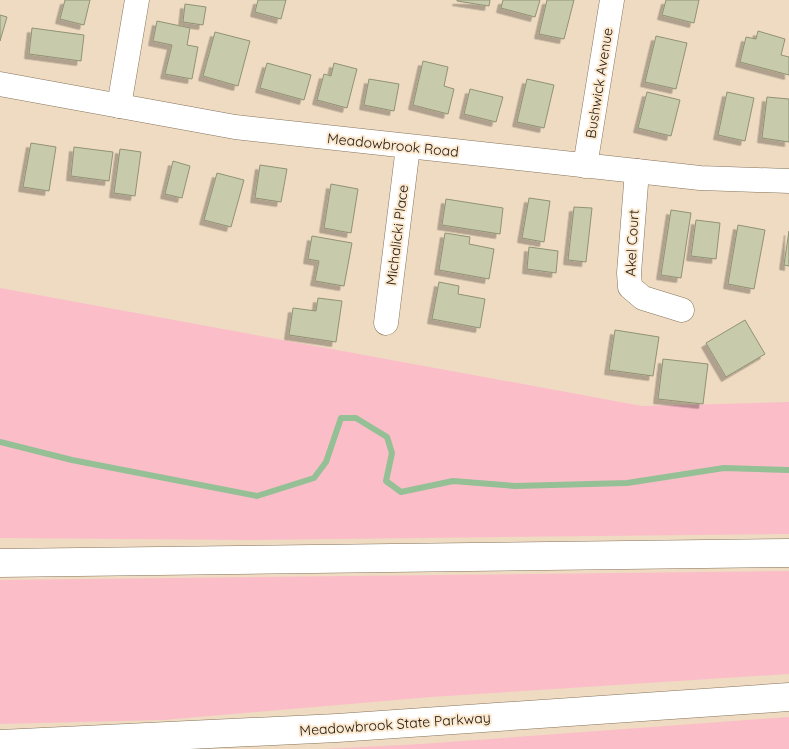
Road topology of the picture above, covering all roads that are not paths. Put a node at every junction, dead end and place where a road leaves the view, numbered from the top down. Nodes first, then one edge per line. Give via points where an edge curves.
1 (137, 0) edge
2 (612, 0) edge
3 (0, 84) edge
4 (119, 106) junction
5 (408, 147) junction
6 (586, 166) junction
7 (637, 171) junction
8 (789, 182) edge
9 (682, 310) dead end
10 (386, 323) dead end
11 (789, 553) edge
12 (0, 563) edge
13 (789, 697) edge
14 (0, 744) edge

1 - 4 street
2 - 6 street, Bushwick Avenue
3 - 4 street, Meadowbrook Road
4 - 5 street, Meadowbrook Road via 235,127
5 - 6 street, Meadowbrook Road
5 - 10 street, Michalicki Place
6 - 7 street, Meadowbrook Road
7 - 8 street, Meadowbrook Road
7 - 9 street, Akel Court via 630,287 643,298
11 - 12 highway
13 - 14 highway, Meadowbrook State Parkway via 337,728

